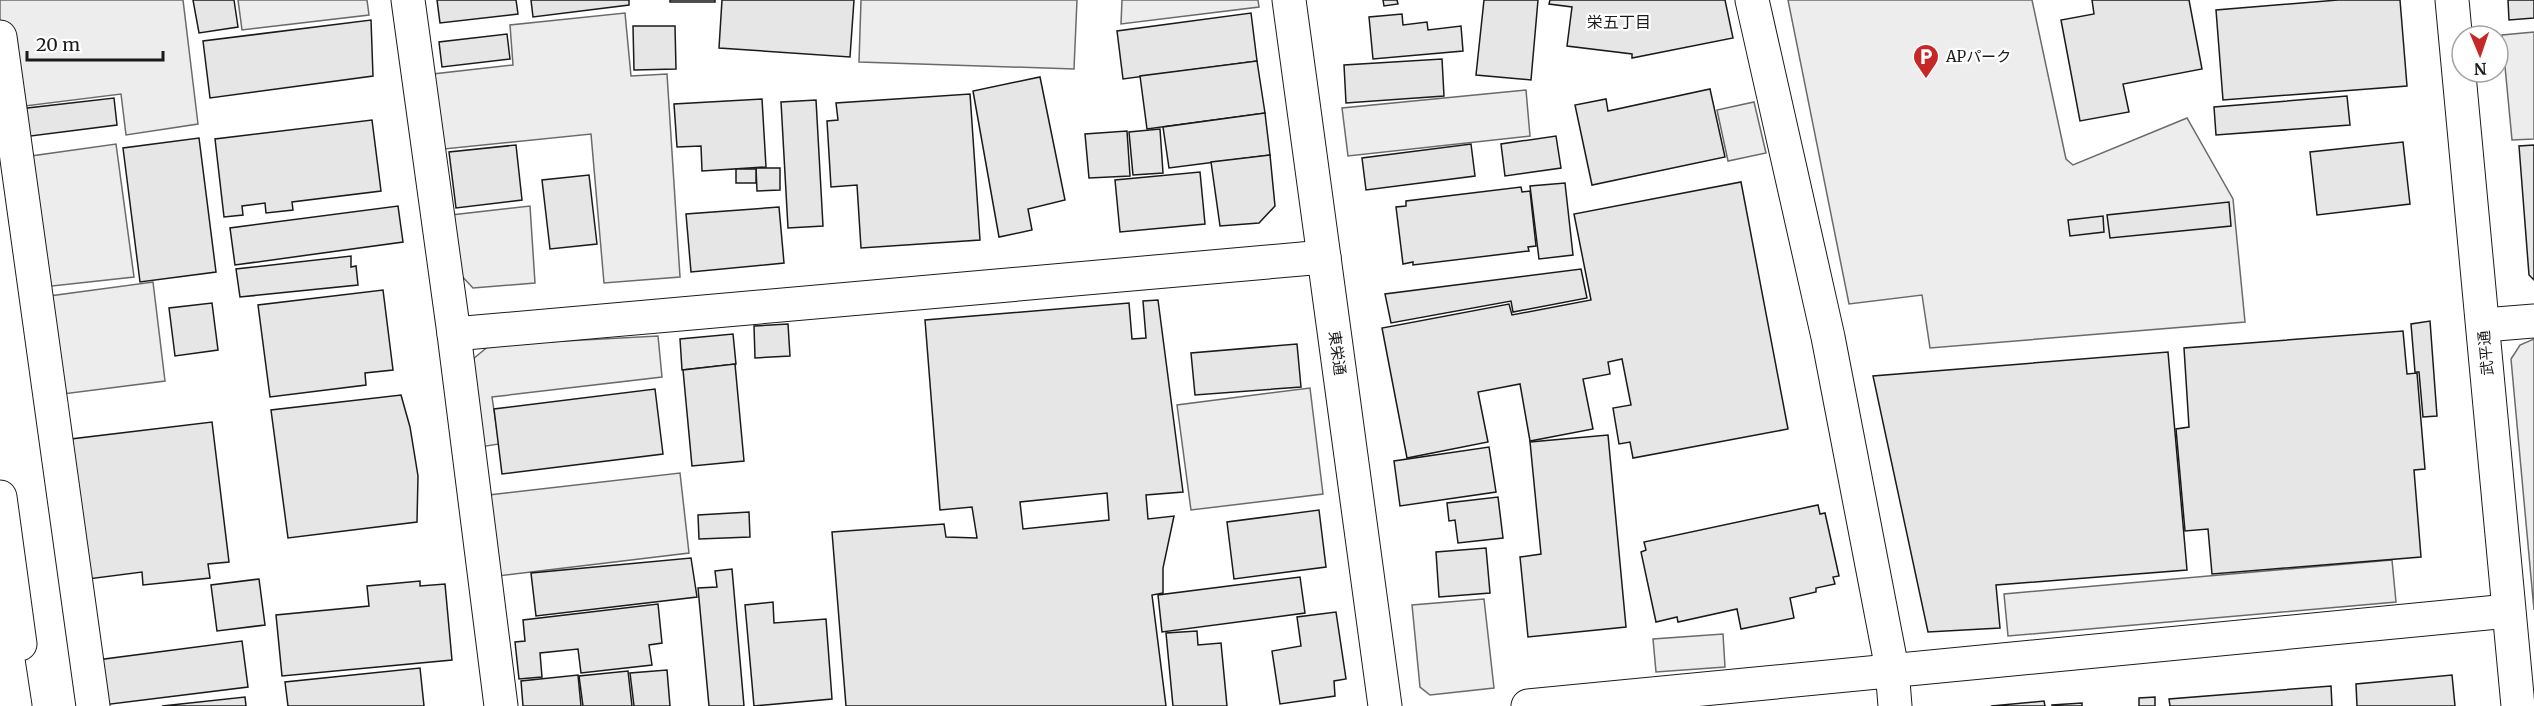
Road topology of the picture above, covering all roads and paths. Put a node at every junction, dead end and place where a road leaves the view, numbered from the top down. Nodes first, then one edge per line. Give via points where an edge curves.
1 (408, 0) edge
2 (1289, 0) edge
3 (1752, 0) edge
4 (2452, 0) edge
5 (0, 37) edge
6 (1324, 257) junction
7 (2534, 321) edge
8 (2484, 325) junction
9 (454, 334) junction
10 (0, 497) edge
11 (0, 607) edge
12 (2508, 611) junction
13 (1892, 669) junction
14 (15, 706) edge
15 (28, 706) edge
16 (93, 706) edge
17 (501, 706) edge
18 (1385, 706) edge
19 (1528, 706) edge
20 (1896, 706) edge
21 (2518, 706) edge

1 - 9 street
2 - 6 street, 東栄通
3 - 13 street via 1828,337
4 - 8 street, 武平通
5 - 16 street
6 - 9 street
6 - 18 street, 東栄通
7 - 8 street
8 - 12 street, 武平通
9 - 17 street
10 - 15 street
11 - 14 street
12 - 13 street
12 - 21 street, 武平通
13 - 19 street
13 - 20 street

